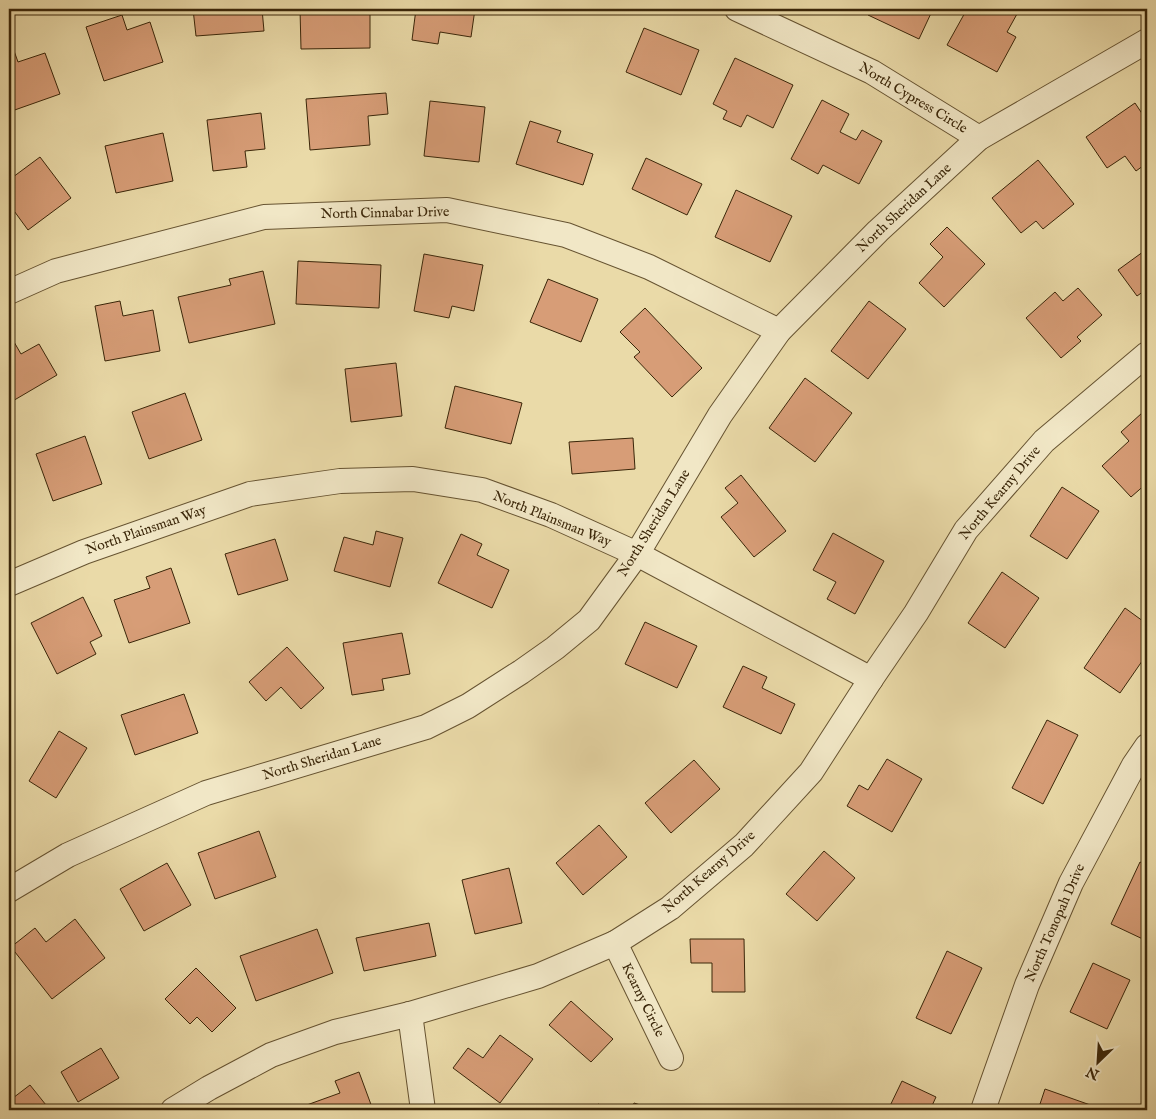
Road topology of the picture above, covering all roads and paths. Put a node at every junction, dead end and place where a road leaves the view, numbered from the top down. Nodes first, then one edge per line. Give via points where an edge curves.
1 (737, 9) edge
2 (1147, 42) edge
3 (979, 138) junction
4 (9, 292) edge
5 (779, 331) junction
6 (1147, 354) edge
7 (637, 554) junction
8 (9, 584) edge
9 (871, 679) junction
10 (1147, 746) edge
11 (9, 890) edge
12 (615, 943) junction
13 (410, 1014) junction
14 (672, 1058) dead end
15 (173, 1110) edge
16 (423, 1110) edge
17 (984, 1110) edge

1 - 3 street, North Cypress Circle via 872,72
2 - 3 street, North Sheridan Lane
3 - 5 street, North Sheridan Lane via 878,231
4 - 5 street, North Cinnabar Drive via 56,271 264,217 447,210 566,235 649,267
5 - 7 street, North Sheridan Lane via 720,415
6 - 9 street, North Kearny Drive via 1044,441 966,530
7 - 8 street, North Plainsman Way via 482,490 413,479 340,481 250,494 84,552
7 - 9 street, North Plainsman Way
7 - 11 street, North Sheridan Lane via 589,620 555,648 468,706 426,727 206,793 68,855
9 - 12 street, North Kearny Drive via 811,772 744,845 670,908
10 - 17 street, North Tonopah Drive via 1071,883 1028,985
12 - 13 street, North Kearny Drive via 538,976
12 - 14 street, Kearny Circle
13 - 15 street, North Kearny Drive via 336,1032 271,1055
13 - 16 street

